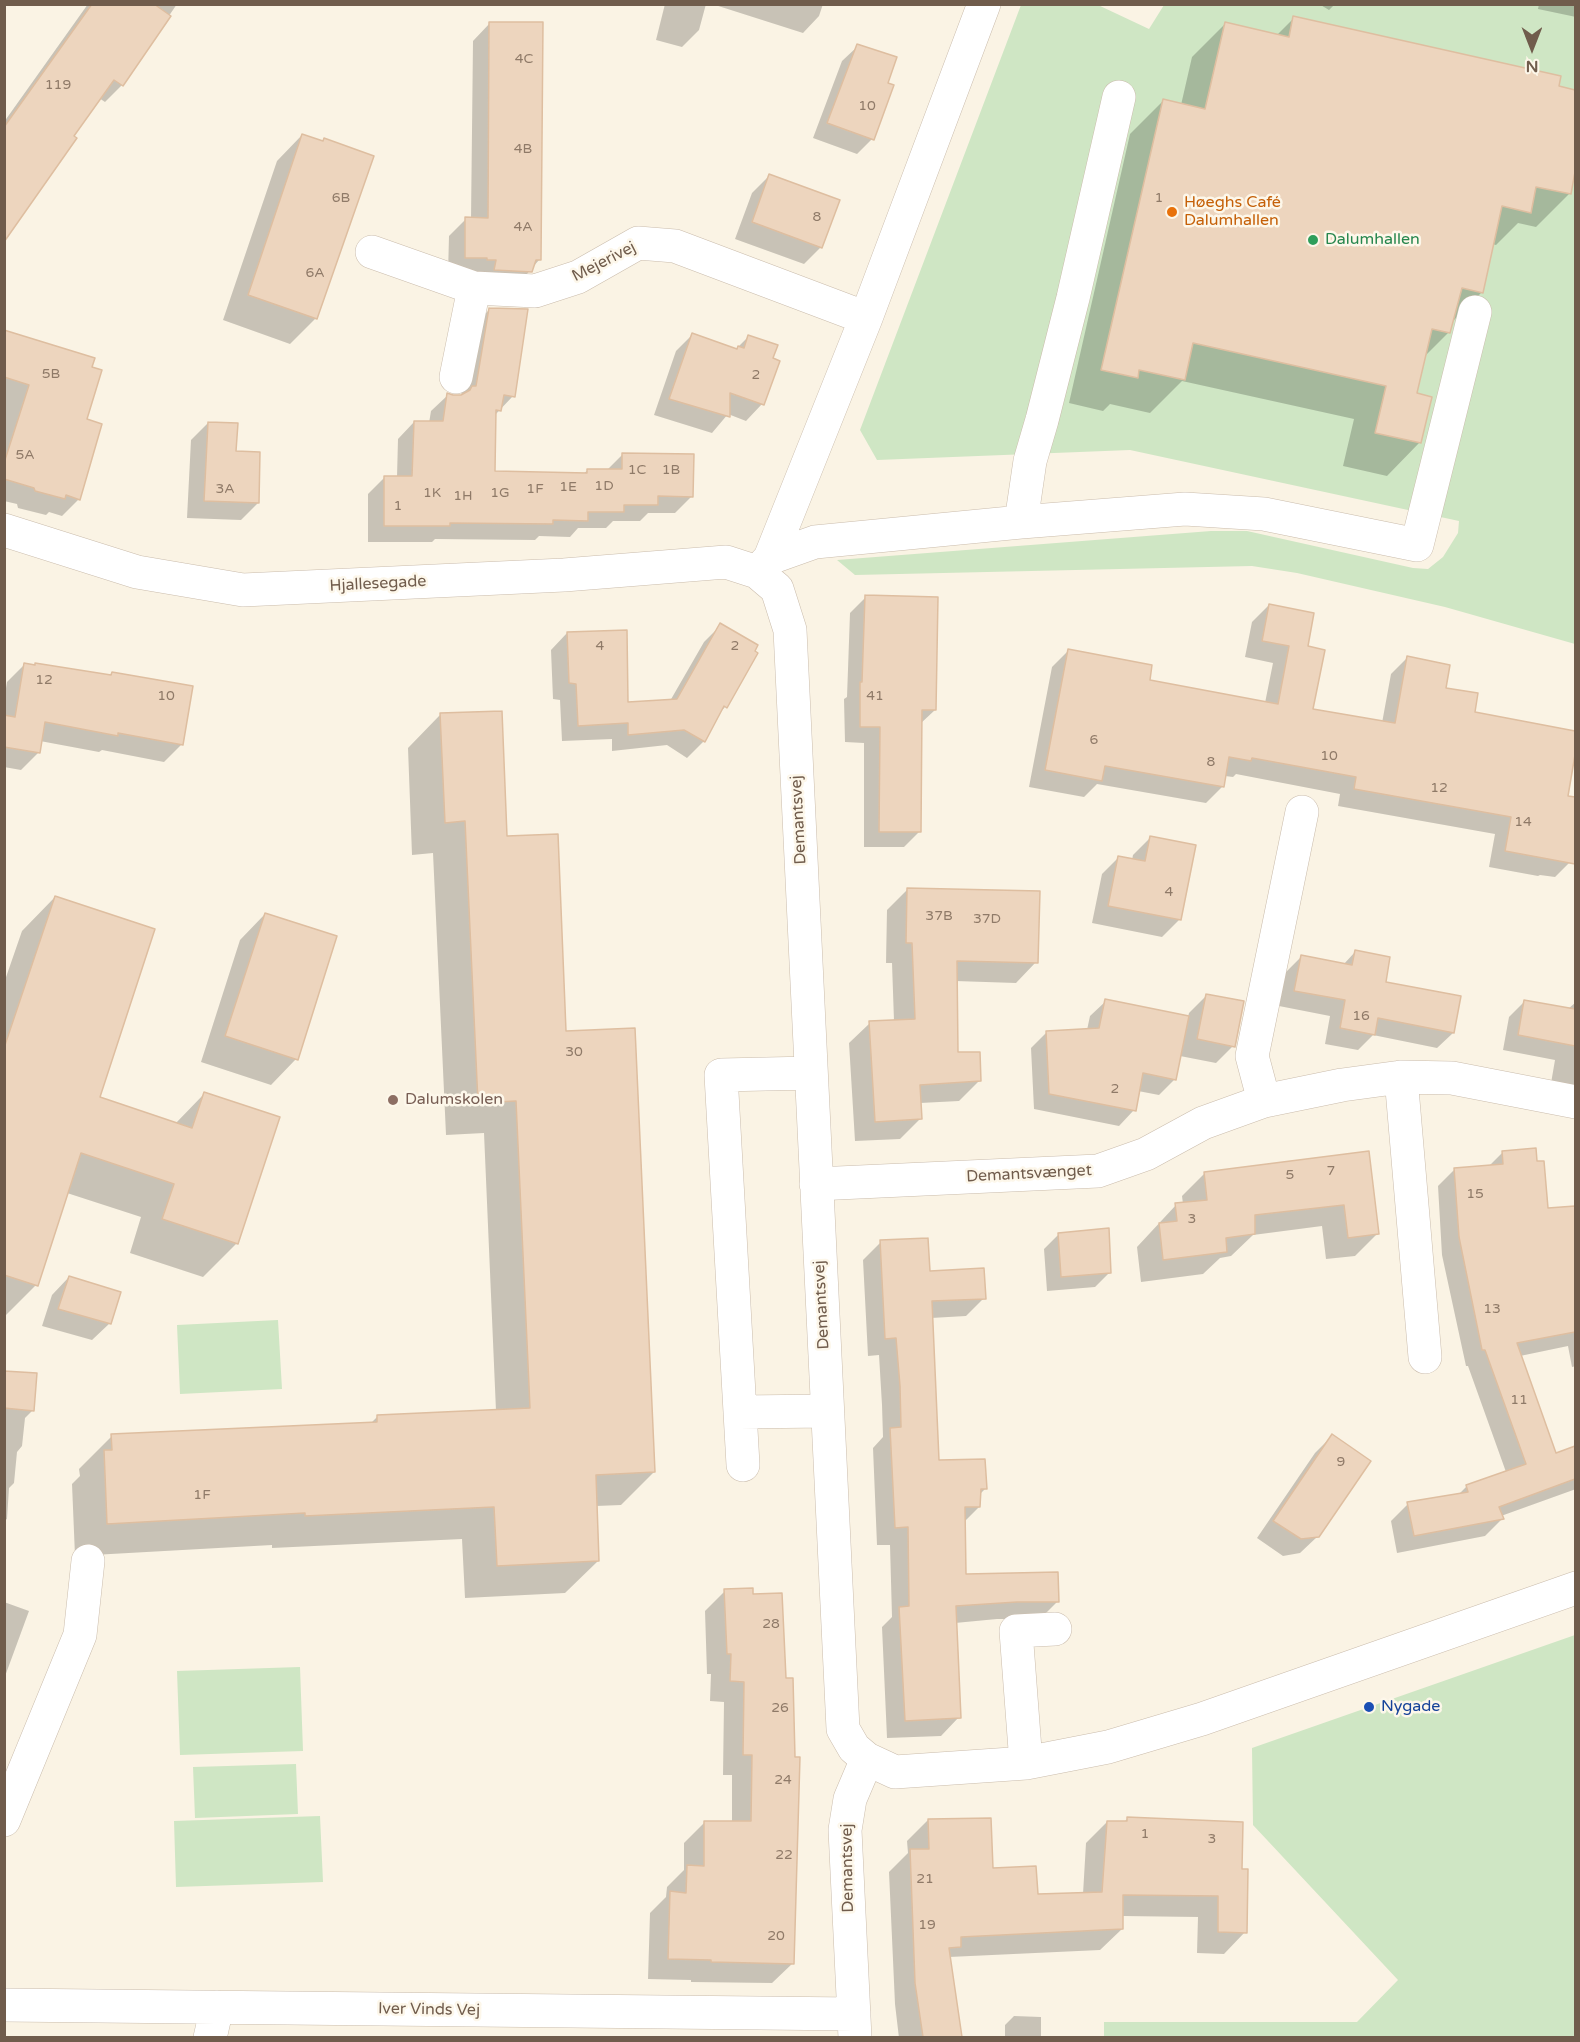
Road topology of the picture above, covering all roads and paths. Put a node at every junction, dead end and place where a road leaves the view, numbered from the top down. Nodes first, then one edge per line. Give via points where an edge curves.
1 (984, 4) edge
2 (1119, 97) dead end
3 (372, 252) dead end
4 (474, 288) junction
5 (1474, 312) dead end
6 (866, 318) junction
7 (456, 377) dead end
8 (1021, 522) junction
9 (4, 530) edge
10 (764, 565) junction
11 (1302, 813) dead end
12 (811, 1073) junction
13 (1401, 1077) junction
14 (1264, 1101) junction
15 (1575, 1101) edge
16 (816, 1184) junction
17 (1425, 1357) dead end
18 (740, 1412) junction
19 (827, 1412) junction
20 (743, 1465) dead end
21 (87, 1561) dead end
22 (1575, 1588) edge
23 (1055, 1629) dead end
24 (867, 1759) junction
25 (1026, 1763) junction
26 (4, 1820) edge
27 (4, 2005) edge
28 (213, 2022) edge
29 (854, 2026) edge

1 - 6 street
2 - 8 street via 1073,298 1030,461
3 - 4 street, Mejerivej
4 - 6 street, Mejerivej via 535,291 578,277 638,243 675,246
4 - 7 street
5 - 8 street via 1418,545 1264,514 1185,509
6 - 10 street
8 - 10 street via 815,542
9 - 10 street, Hjallesegade via 137,572 243,590 564,575 726,562
10 - 12 street, Demantsvej via 777,589 790,630
11 - 14 street via 1252,1056
12 - 16 street, Demantsvej
12 - 18 street via 721,1075
13 - 14 street, Demantsvænget
13 - 15 street, Demantsvænget via 1452,1078
13 - 17 street
14 - 16 street, Demantsvænget via 1203,1123 1146,1154 1098,1171
16 - 19 street, Demantsvej
18 - 19 street
18 - 20 street
19 - 24 street, Demantsvej via 843,1729 854,1748
21 - 26 street via 80,1635
22 - 25 street via 1202,1719 1108,1747
23 - 25 street via 1016,1631
24 - 25 street via 895,1772
24 - 29 street, Demantsvej via 850,1799 845,1830
27 - 28 street, Iver Vinds Vej
28 - 29 street, Iver Vinds Vej

